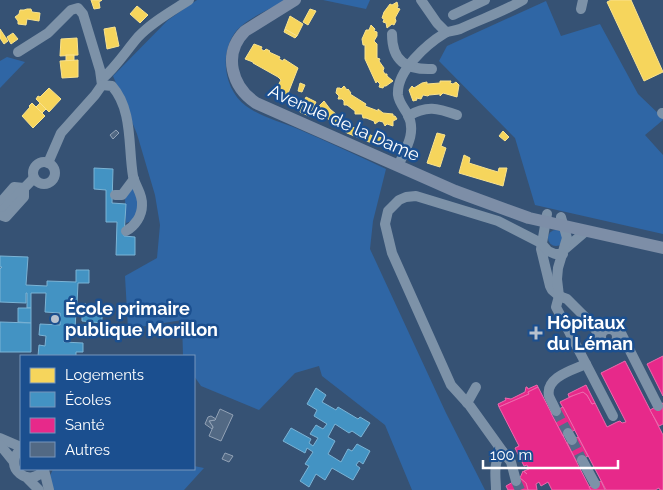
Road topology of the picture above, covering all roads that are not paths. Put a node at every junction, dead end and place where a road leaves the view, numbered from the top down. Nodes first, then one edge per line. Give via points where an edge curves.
1 (189, 0) edge
2 (295, 0) edge
3 (421, 0) edge
4 (523, 0) edge
5 (481, 2) edge
6 (453, 15) dead end
7 (484, 18) junction
8 (446, 32) junction
9 (392, 34) dead end
10 (18, 52) dead end
11 (408, 66) junction
12 (432, 69) dead end
13 (102, 82) junction
14 (408, 116) junction
15 (457, 116) dead end
16 (48, 163) junction
17 (398, 166) junction
18 (34, 178) junction
19 (134, 179) junction
20 (24, 188) junction
21 (115, 195) dead end
22 (0, 202) edge
23 (0, 215) edge
24 (546, 218) junction
25 (563, 222) junction
26 (126, 231) dead end
27 (586, 231) junction
28 (663, 240) edge
29 (541, 243) junction
30 (663, 248) edge
31 (564, 252) junction
32 (559, 296) junction
33 (589, 321) junction
34 (622, 333) dead end
35 (586, 364) junction
36 (476, 387) dead end
37 (467, 403) junction
38 (658, 406) dead end
39 (556, 411) tunnel mouth
40 (613, 416) dead end
41 (0, 438) edge
42 (0, 445) edge
43 (20, 448) edge
44 (20, 449) edge
45 (503, 452) junction
46 (582, 460) tunnel mouth
47 (14, 462) junction
48 (43, 470) edge
49 (44, 470) edge
50 (28, 479) junction
51 (516, 481) tunnel mouth
52 (595, 484) dead end
53 (39, 490) edge
54 (49, 490) edge
55 (496, 490) edge

1 - 13 street via 139,36
2 - 17 main road, Avenue de la Dame via 252,26 239,38 232,58 236,83 247,97 267,109
3 - 8 street
4 - 7 street
5 - 6 street
5 - 7 street
7 - 8 street
8 - 11 street
9 - 11 street via 394,53
10 - 13 street via 48,34 71,10 78,8 85,20
11 - 12 street
11 - 14 street via 398,95
13 - 16 street via 95,95 60,133
13 - 19 street via 112,86 123,107
14 - 15 street via 420,109 432,108
14 - 17 street via 411,135
16 - 18 street via 36,166
16 - 18 street via 54,169 52,180 42,184
17 - 24 main road, Avenue de la Dame via 455,191
18 - 20 street
19 - 21 street via 122,195
19 - 26 street via 142,206 139,217
20 - 22 street via 14,187
20 - 23 street
24 - 25 main road, Avenue de la Dame
24 - 29 street
25 - 27 main road, Avenue de la Dame
25 - 28 main road, Avenue de la Dame
25 - 31 street via 567,238
27 - 30 main road, Avenue de la Dame
27 - 31 street
29 - 31 street via 548,251
29 - 32 street via 550,286
29 - 37 street via 498,221 416,196 399,200 388,211 385,228 396,263 451,385
31 - 32 street via 557,276
32 - 33 street via 567,299
32 - 35 street via 556,307
33 - 33 street via 606,344 614,343 616,336 610,330
34 - 38 street
35 - 39 street via 552,383 549,395
35 - 40 street
36 - 37 street
37 - 45 street
41 - 43 street
42 - 47 street
44 - 47 street
45 - 51 street via 511,462
45 - 55 street via 496,462
46 - 52 street
47 - 50 street via 18,473
48 - 50 street via 37,477
49 - 54 street
50 - 53 street

